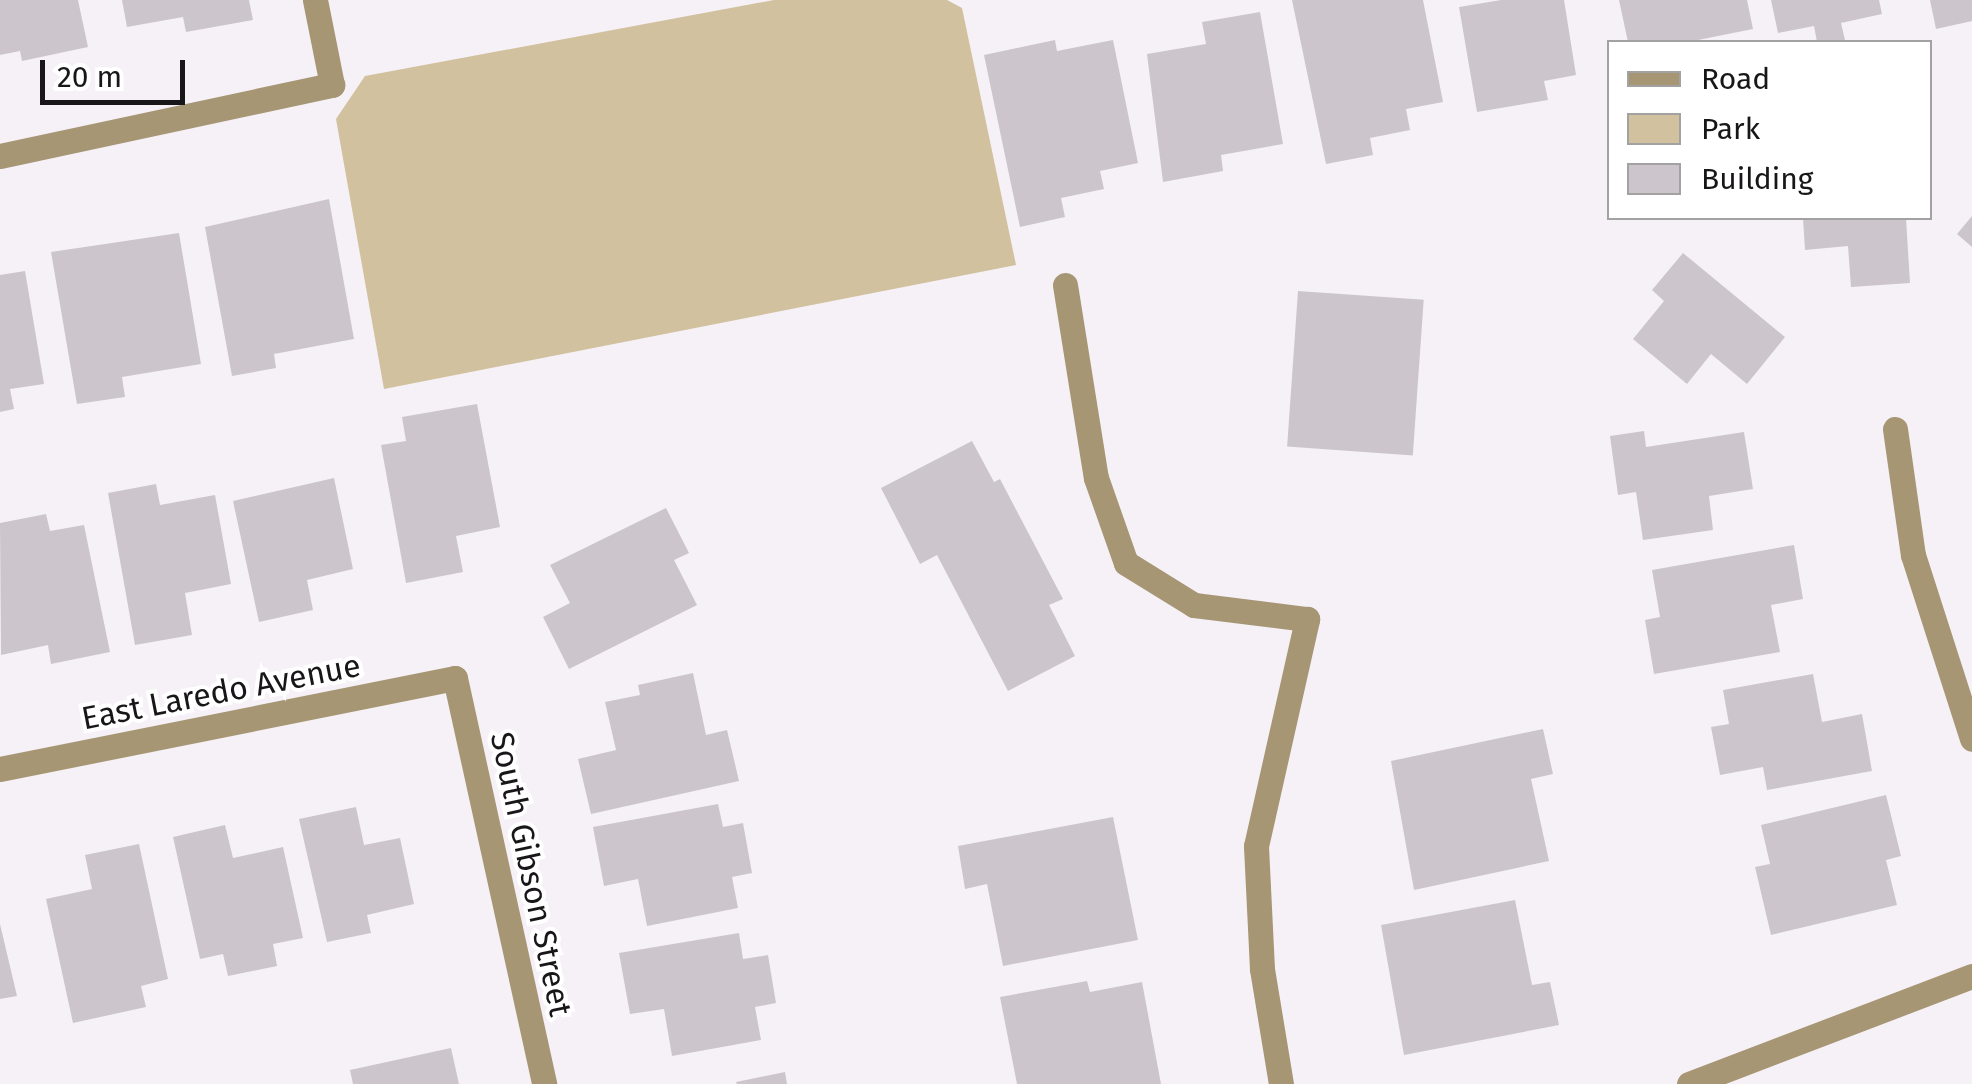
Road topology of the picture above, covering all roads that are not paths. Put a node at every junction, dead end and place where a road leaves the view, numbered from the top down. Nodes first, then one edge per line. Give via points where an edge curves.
1 (315, 0) edge
2 (0, 156) edge
3 (1065, 284) dead end
4 (1895, 429) dead end
5 (454, 678) joint
6 (1972, 739) edge
7 (0, 769) edge
8 (1972, 976) edge
9 (544, 1084) edge
10 (1281, 1084) edge
11 (1689, 1084) edge

1 - 2 street via 332,86
3 - 10 street via 1096,478 1126,564 1194,605 1306,618 1256,846 1262,969
4 - 6 street via 1913,555
5 - 7 street, East Laredo Avenue
5 - 9 street, South Gibson Street
8 - 11 street

